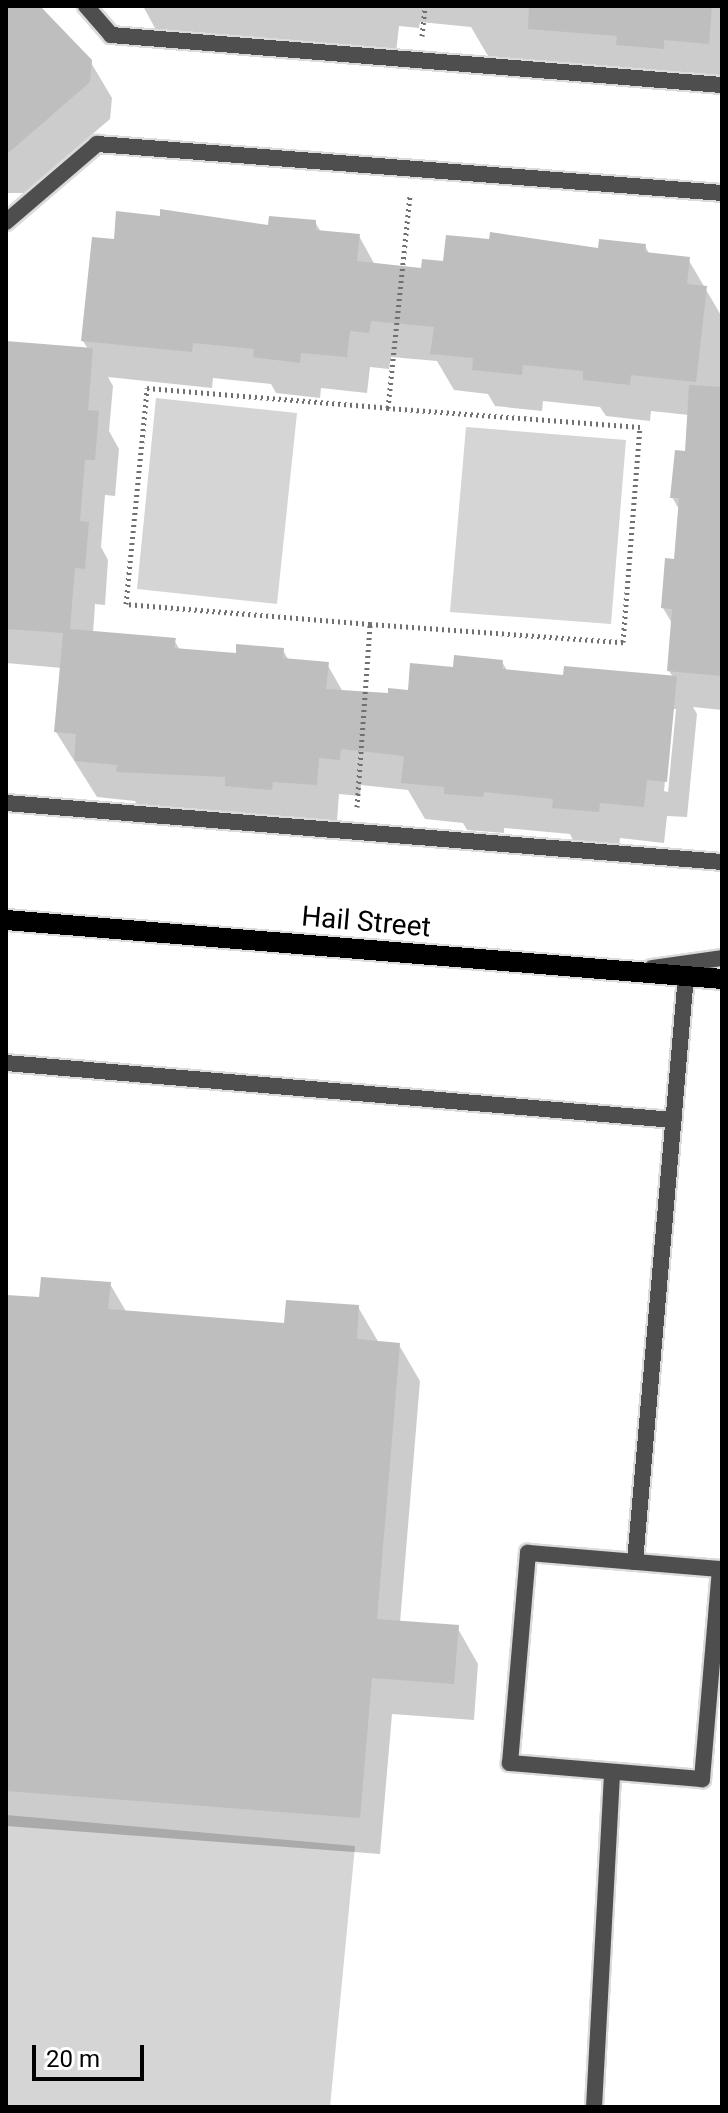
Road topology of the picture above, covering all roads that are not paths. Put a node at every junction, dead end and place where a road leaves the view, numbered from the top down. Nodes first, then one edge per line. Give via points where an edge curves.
1 (86, 6) edge
2 (722, 85) edge
3 (722, 193) edge
4 (6, 222) edge
5 (6, 803) edge
6 (722, 862) edge
7 (6, 920) edge
8 (722, 958) edge
9 (632, 971) junction
10 (686, 976) junction
11 (722, 979) edge
12 (6, 1063) edge
13 (674, 1120) junction
14 (635, 1562) junction
15 (612, 1772) junction
16 (594, 2107) edge

1 - 2 lane via 111,35
3 - 4 lane via 97,144
5 - 6 lane
7 - 9 main road, Hail Street
8 - 9 lane
9 - 10 main road, Hail Street
10 - 11 main road, Hail Street
10 - 13 lane
12 - 13 lane
13 - 14 lane
14 - 15 lane via 720,1569 702,1779
14 - 15 lane via 528,1553 510,1763
15 - 16 lane

